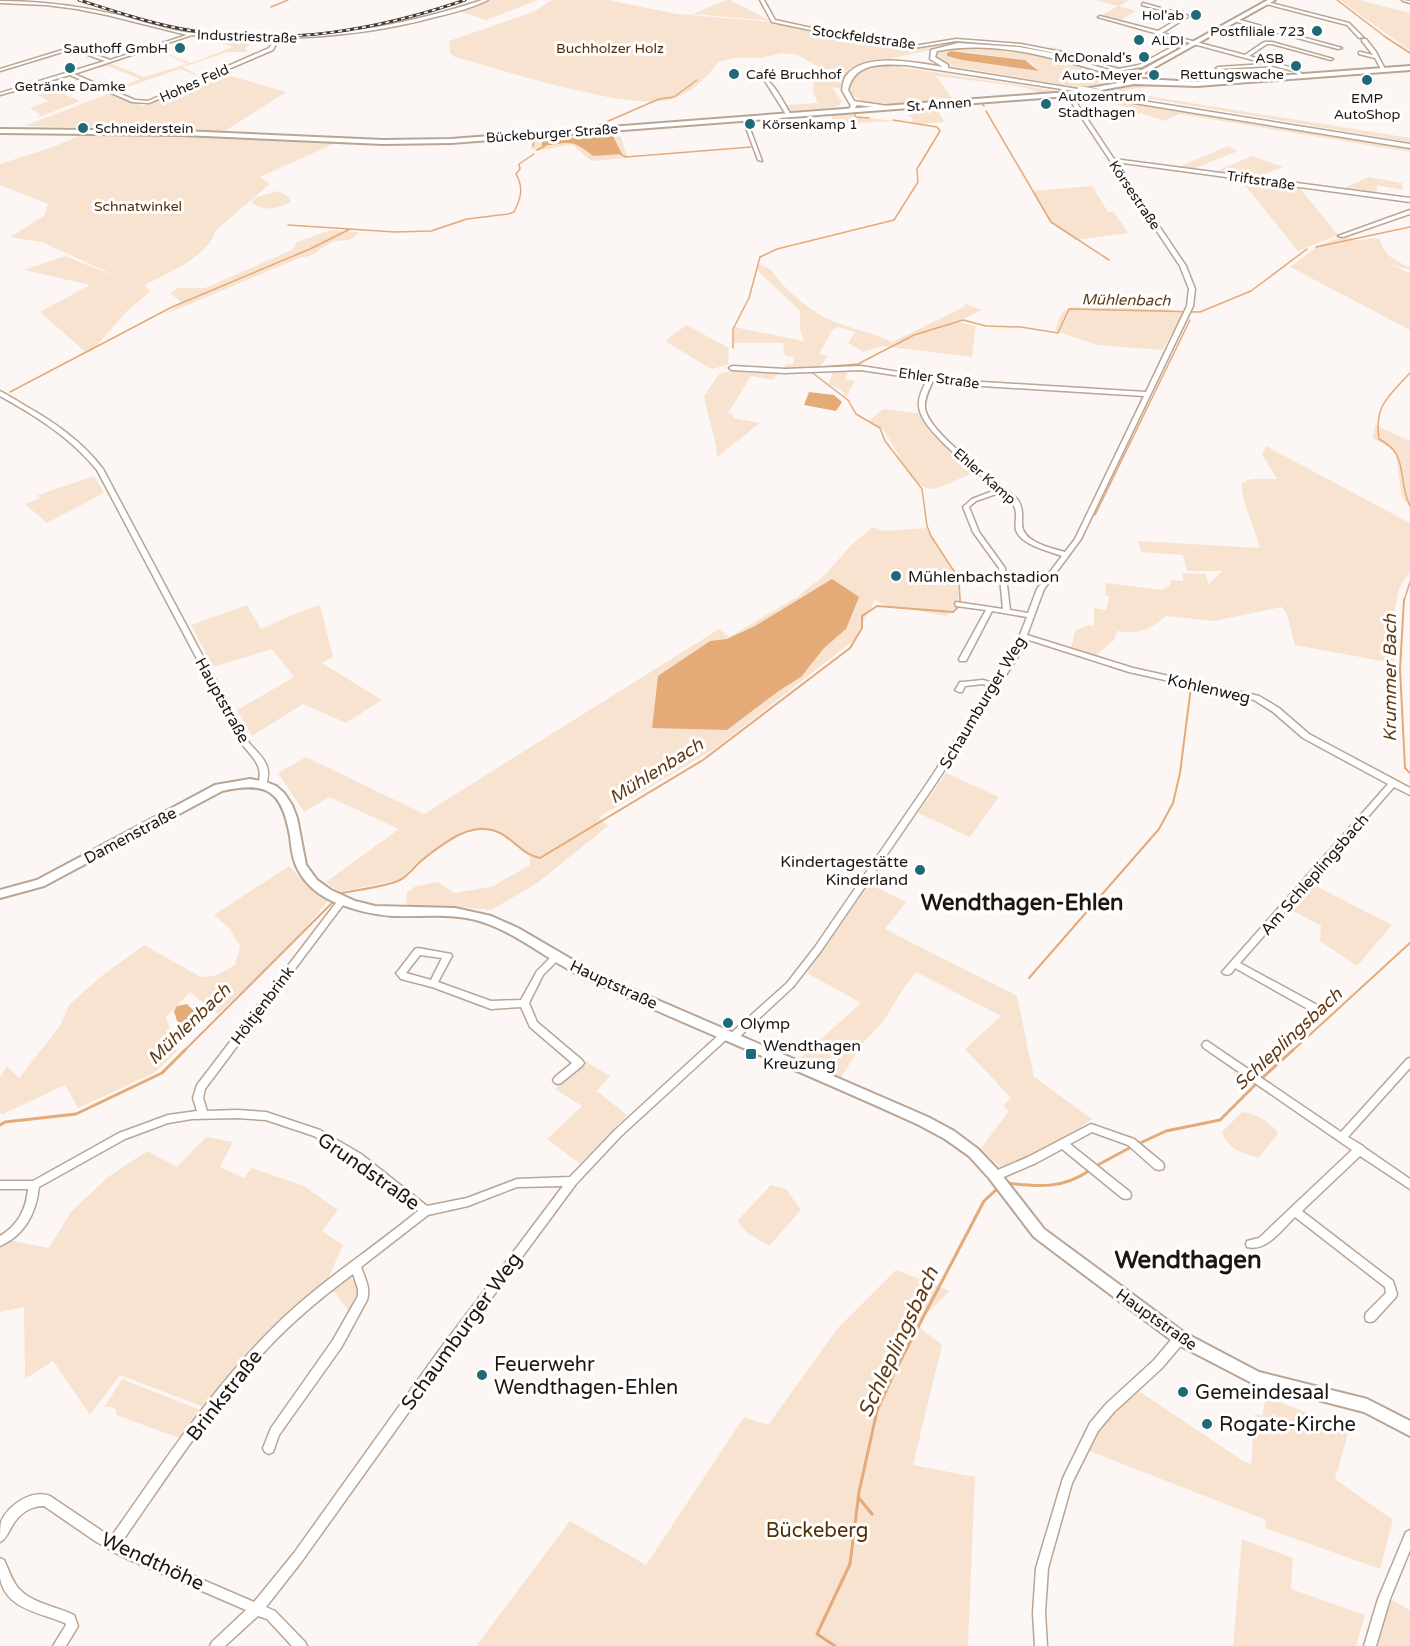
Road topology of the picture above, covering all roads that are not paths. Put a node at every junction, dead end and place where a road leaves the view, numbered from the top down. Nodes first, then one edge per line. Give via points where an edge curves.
1 (486, 0) edge
2 (762, 0) edge
3 (1404, 0) edge
4 (1270, 1) edge
5 (0, 2) edge
6 (1410, 2) edge
7 (1143, 4) dead end
8 (1100, 17) dead end
9 (1235, 20) junction
10 (1158, 33) junction
11 (190, 34) junction
12 (277, 38) junction
13 (1179, 39) junction
14 (1194, 43) junction
15 (1262, 46) junction
16 (1340, 48) dead end
17 (1361, 52) dead end
18 (1245, 57) junction
19 (1377, 57) junction
20 (1330, 59) dead end
21 (1312, 60) dead end
22 (109, 61) junction
23 (872, 64) junction
24 (1273, 64) junction
25 (1383, 67) junction
26 (1218, 68) dead end
27 (1372, 68) dead end
28 (1410, 68) edge
29 (0, 70) edge
30 (70, 74) junction
31 (982, 74) junction
32 (1302, 76) junction
33 (761, 77) dead end
34 (1131, 78) junction
35 (1150, 82) junction
36 (1109, 87) junction
37 (1084, 92) junction
38 (1069, 93) junction
39 (0, 94) edge
40 (852, 102) junction
41 (888, 108) junction
42 (851, 110) junction
43 (789, 115) junction
44 (769, 116) joint
45 (744, 118) junction
46 (0, 130) edge
47 (1410, 145) edge
48 (760, 160) dead end
49 (1113, 160) junction
50 (1410, 200) edge
51 (1410, 212) edge
52 (1341, 236) dead end
53 (1191, 299) joint
54 (1187, 312) joint
55 (732, 368) dead end
56 (931, 379) junction
57 (1147, 394) junction
58 (1, 395) edge
59 (1003, 489) junction
60 (1067, 555) junction
61 (959, 604) dead end
62 (990, 609) junction
63 (1007, 611) junction
64 (1030, 615) junction
65 (1024, 636) junction
66 (963, 659) dead end
67 (995, 686) junction
68 (959, 690) dead end
69 (1393, 783) junction
70 (262, 785) junction
71 (1410, 792) edge
72 (0, 894) edge
73 (342, 901) junction
74 (556, 957) junction
75 (1234, 964) junction
76 (1227, 972) dead end
77 (433, 984) junction
78 (524, 1004) junction
79 (1318, 1010) dead end
80 (730, 1035) junction
81 (1207, 1045) dead end
82 (1410, 1062) edge
83 (558, 1080) dead end
84 (203, 1115) junction
85 (1342, 1137) junction
86 (1063, 1144) junction
87 (1360, 1149) junction
88 (1159, 1166) dead end
89 (995, 1176) junction
90 (572, 1181) junction
91 (0, 1185) edge
92 (34, 1185) junction
93 (1410, 1185) edge
94 (1126, 1195) dead end
95 (425, 1211) junction
96 (1294, 1211) junction
97 (0, 1241) edge
98 (1251, 1244) dead end
99 (354, 1265) junction
100 (1370, 1317) dead end
101 (1180, 1338) junction
102 (1410, 1429) edge
103 (269, 1448) dead end
104 (0, 1536) edge
105 (1410, 1536) edge
106 (113, 1544) junction
107 (0, 1564) edge
108 (257, 1608) junction
109 (59, 1646) edge
110 (216, 1646) edge
111 (301, 1646) edge
112 (1041, 1646) edge
113 (1370, 1646) edge

1 - 12 street, Industriestraße via 362,32
2 - 13 street, Stockfeldstraße via 773,21 817,31 914,47 956,40 1013,44 1118,70 1133,69 1164,54
3 - 6 street
4 - 9 main road
4 - 19 street via 1348,24
5 - 11 street, Industriestraße via 120,16
7 - 10 street via 1187,16
8 - 10 street
9 - 14 main road
9 - 16 street
10 - 13 street
11 - 12 street, Industriestraße
11 - 22 street
12 - 30 street, Hohes Feld via 271,49 149,102 134,101
13 - 14 street
14 - 18 street
14 - 34 main road
15 - 18 street
15 - 20 street via 1272,43
15 - 21 street
17 - 19 street
18 - 24 street
19 - 25 street
22 - 29 street via 69,49
22 - 30 street
23 - 31 highway via 906,63
23 - 38 highway via 901,65
23 - 40 highway via 857,69 846,81 845,90
24 - 26 street
24 - 32 street
25 - 27 street
25 - 28 main road, St. Annen
25 - 32 main road, St. Annen
30 - 39 street
31 - 34 highway via 944,66 932,54 940,47 958,45 1008,48 1057,56
31 - 37 highway
32 - 35 main road, St. Annen via 1189,84
33 - 43 street
34 - 35 main road, St. Annen
34 - 36 main road, St. Annen
35 - 36 main road, St. Annen
36 - 38 main road, St. Annen
37 - 38 highway, bridge
37 - 47 highway
37 - 47 highway, bridge
38 - 41 main road, St. Annen
38 - 49 street, Körsestraße
40 - 41 highway
40 - 42 highway
41 - 42 main road, St. Annen
42 - 43 main road, St. Annen
43 - 44 main road, St. Annen
44 - 45 main road, Bückeburger Straße
45 - 46 main road, Bückeburger Straße via 451,141
45 - 48 street
49 - 50 street, Triftstraße
49 - 53 street, Körsestraße via 1183,266 1189,278
51 - 52 street
53 - 54 street, Schaumburger Weg
54 - 57 street, Schaumburger Weg
55 - 56 street, Ehler Straße via 861,368
56 - 57 street, Ehler Straße
56 - 59 street, Ehler Kamp via 922,403 924,415 947,444
57 - 60 street, Schaumburger Weg
58 - 70 street, Hauptstraße via 63,431 100,469 246,744 265,770
59 - 60 street, Ehler Kamp via 1019,506 1021,535
59 - 63 street via 966,507 976,532 1002,568
60 - 64 street, Schaumburger Weg via 1041,589
61 - 62 street
62 - 63 street
62 - 66 street
63 - 64 street
64 - 65 street, Schaumburger Weg
65 - 67 street, Schaumburger Weg
65 - 69 street, Kohlenweg via 1132,670 1256,698 1306,736
67 - 68 street via 982,682 963,684
67 - 80 street, Schaumburger Weg via 813,956 790,985
69 - 71 street, Kohlenweg
69 - 75 street, Am Schleplingsbach
70 - 72 main road, Damenstraße via 219,788 40,883
70 - 73 main road, Hauptstraße via 286,801 303,870 319,888
73 - 74 main road, Hauptstraße via 380,911 468,914 503,926
73 - 84 street, Höltjenbrink via 200,1088 198,1098
74 - 78 street via 540,973
74 - 80 main road, Hauptstraße
75 - 76 street, Am Schleplingsbach
75 - 79 street
77 - 77 street via 448,956 418,951 401,973
77 - 78 street via 491,1005
78 - 83 street via 533,1024 579,1063
80 - 89 main road, Hauptstraße via 941,1131 962,1144
80 - 90 street, Schaumburger Weg via 644,1108
81 - 85 street
82 - 85 street
84 - 92 street, Grundstraße via 168,1119 141,1128
84 - 95 street, Grundstraße via 266,1116 317,1133 357,1157
85 - 87 street
86 - 88 street via 1091,1128 1131,1142
86 - 89 street
86 - 94 street
87 - 93 street
87 - 96 street
89 - 101 main road, Hauptstraße via 1021,1215 1039,1233
90 - 95 street, Grundstraße via 517,1183 468,1202
90 - 108 street, Schaumburger Weg via 305,1548
91 - 92 street, Grundstraße
92 - 97 street via 28,1217 20,1228
95 - 99 street, Brinkstraße
96 - 98 street via 1262,1242
96 - 100 street via 1389,1284 1392,1294
99 - 103 street via 363,1297 337,1344 275,1432
99 - 106 street, Brinkstraße via 285,1323 239,1372
101 - 102 main road, Hauptstraße via 1257,1378 1358,1403
101 - 112 street via 1094,1427 1067,1482 1042,1568
104 - 106 street, Wendthöhe via 21,1507 46,1500
105 - 113 street
106 - 108 street, Wendthöhe
107 - 109 street via 12,1591 23,1602 70,1619 72,1626
108 - 110 street, Schaumburger Weg
108 - 111 street via 271,1615

